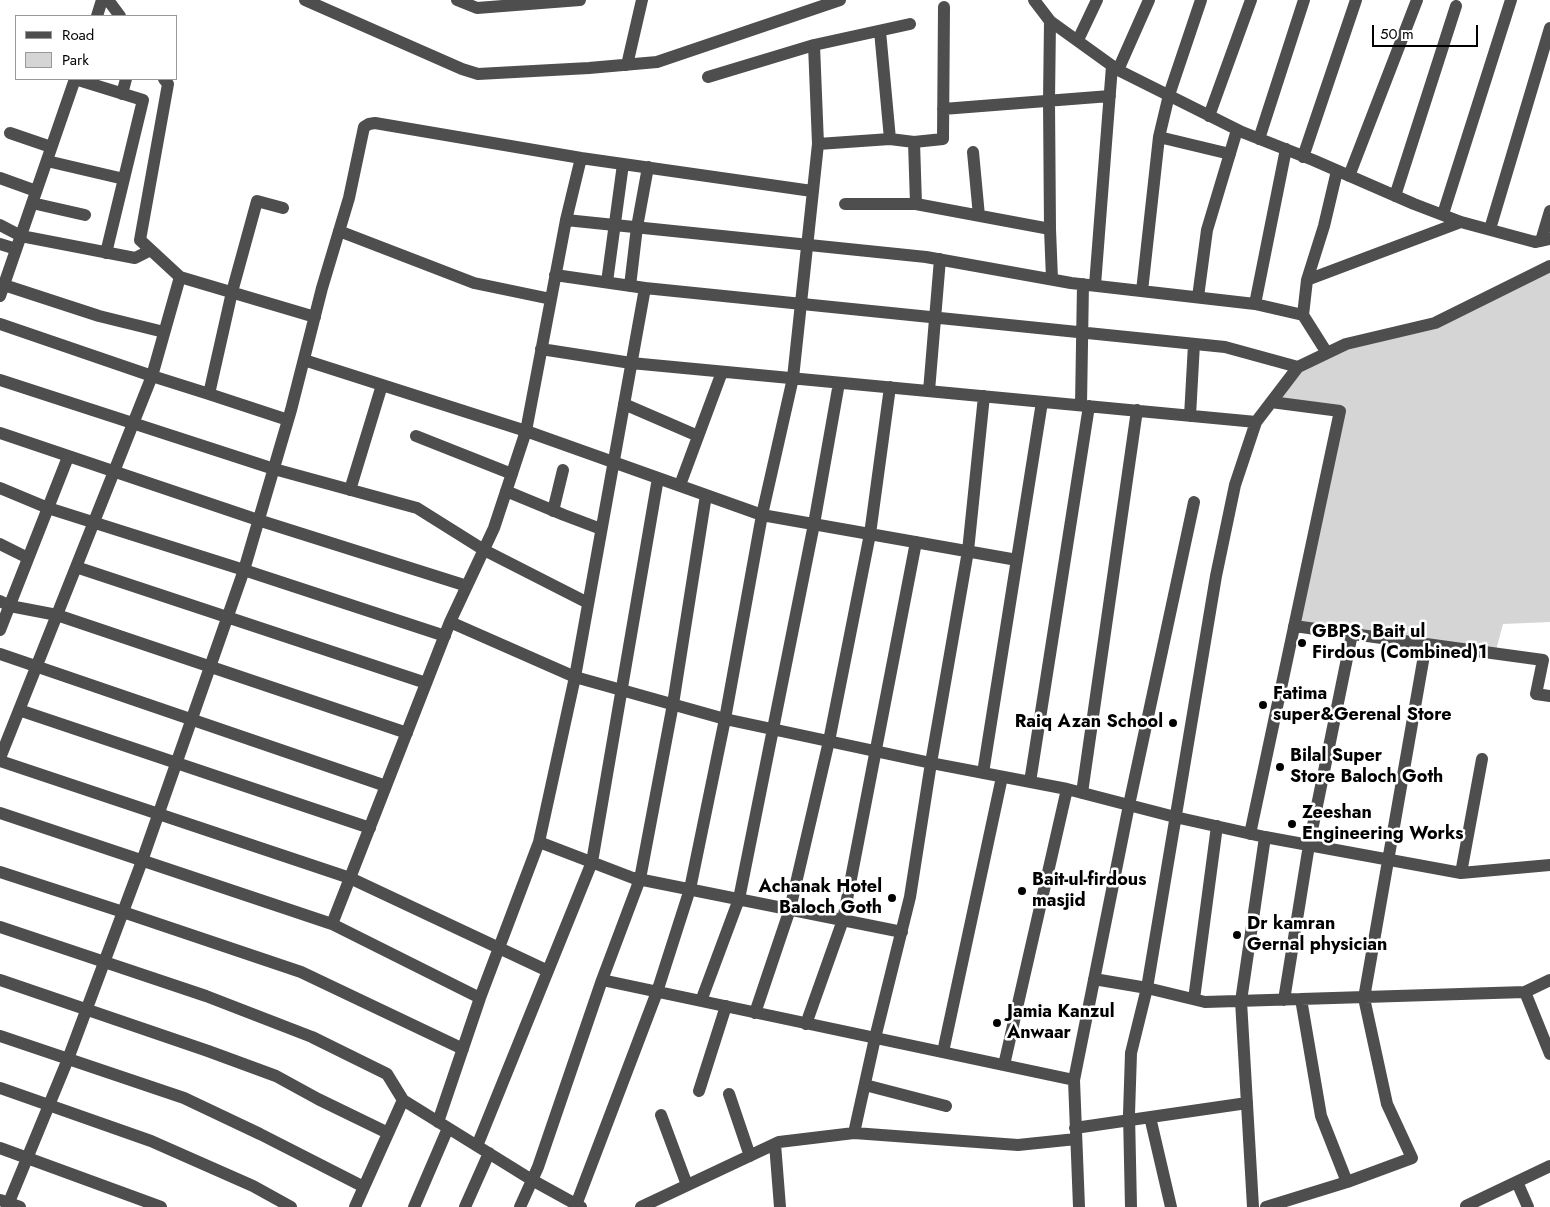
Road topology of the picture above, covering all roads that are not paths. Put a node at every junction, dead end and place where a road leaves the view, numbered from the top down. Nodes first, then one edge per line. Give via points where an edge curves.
1 (102, 0) edge
2 (108, 0) edge
3 (305, 0) edge
4 (458, 0) edge
5 (580, 0) edge
6 (642, 0) edge
7 (840, 0) edge
8 (1034, 0) edge
9 (1097, 0) edge
10 (1150, 0) edge
11 (1201, 0) edge
12 (1251, 0) edge
13 (1304, 0) edge
14 (1356, 0) edge
15 (1417, 0) edge
16 (1510, 0) edge
17 (1456, 6) dead end
18 (944, 7) dead end
19 (97, 15) edge
20 (119, 15) edge
21 (1050, 22) junction
22 (910, 24) dead end
23 (1550, 28) edge
24 (880, 31) junction
25 (1078, 40) junction
26 (814, 45) junction
27 (626, 65) junction
28 (1115, 68) junction
29 (708, 77) dead end
30 (75, 80) edge
31 (78, 80) edge
32 (126, 80) edge
33 (165, 80) edge
34 (122, 94) junction
35 (1169, 95) junction
36 (1110, 96) junction
37 (1049, 101) junction
38 (943, 109) junction
39 (1209, 116) junction
40 (1237, 130) junction
41 (10, 132) dead end
42 (1159, 136) junction
43 (890, 139) junction
44 (1259, 139) junction
45 (914, 142) junction
46 (818, 144) junction
47 (51, 147) junction
48 (1286, 149) junction
49 (972, 152) dead end
50 (1230, 154) junction
51 (1303, 157) junction
52 (581, 158) junction
53 (47, 161) junction
54 (623, 164) junction
55 (648, 167) junction
56 (1337, 171) junction
57 (1349, 176) junction
58 (0, 178) edge
59 (124, 179) junction
60 (812, 192) junction
61 (1395, 196) junction
62 (34, 197) junction
63 (845, 204) dead end
64 (916, 204) junction
65 (284, 208) dead end
66 (1550, 211) edge
67 (1443, 214) junction
68 (85, 215) dead end
69 (979, 216) junction
70 (566, 220) junction
71 (1461, 222) junction
72 (0, 225) edge
73 (614, 225) junction
74 (638, 227) junction
75 (1050, 229) junction
76 (1490, 229) junction
77 (339, 231) junction
78 (21, 236) junction
79 (1545, 240) edge
80 (0, 244) edge
81 (807, 244) junction
82 (16, 249) junction
83 (150, 250) junction
84 (106, 253) junction
85 (940, 259) junction
86 (1550, 266) edge
87 (556, 275) junction
88 (180, 277) junction
89 (1052, 279) junction
90 (1307, 280) junction
91 (607, 282) junction
92 (1089, 285) junction
93 (630, 286) junction
94 (645, 288) junction
95 (2, 291) edge
96 (1142, 291) junction
97 (232, 292) junction
98 (1198, 297) junction
99 (551, 299) junction
100 (800, 304) junction
101 (1256, 304) junction
102 (1303, 315) junction
103 (315, 316) junction
104 (935, 318) junction
105 (0, 324) edge
106 (164, 332) junction
107 (1082, 332) junction
108 (1194, 344) junction
109 (542, 349) junction
110 (1326, 353) junction
111 (304, 360) junction
112 (631, 363) junction
113 (1298, 367) junction
114 (722, 372) junction
115 (152, 376) junction
116 (793, 378) junction
117 (0, 380) edge
118 (839, 383) junction
119 (382, 385) junction
120 (890, 387) junction
121 (929, 391) junction
122 (210, 394) junction
123 (984, 396) junction
124 (1042, 402) junction
125 (1271, 402) junction
126 (624, 404) junction
127 (1085, 406) junction
128 (1137, 410) junction
129 (1190, 416) junction
130 (288, 420) junction
131 (1256, 422) junction
132 (133, 423) junction
133 (526, 431) junction
134 (0, 432) edge
135 (416, 436) dead end
136 (698, 436) junction
137 (68, 457) junction
138 (614, 462) junction
139 (274, 469) junction
140 (563, 470) dead end
141 (114, 472) junction
142 (512, 474) junction
143 (658, 478) junction
144 (680, 486) junction
145 (0, 488) edge
146 (350, 490) junction
147 (506, 491) junction
148 (706, 495) junction
149 (1194, 502) dead end
150 (48, 508) junction
151 (553, 511) junction
152 (762, 515) junction
153 (258, 520) junction
154 (94, 522) junction
155 (814, 524) junction
156 (602, 529) junction
157 (870, 534) junction
158 (916, 542) junction
159 (0, 544) edge
160 (484, 550) junction
161 (968, 551) junction
162 (28, 558) junction
163 (1016, 560) junction
164 (76, 567) junction
165 (244, 570) junction
166 (467, 586) junction
167 (588, 603) junction
168 (5, 604) edge
169 (57, 615) junction
170 (228, 617) junction
171 (450, 622) junction
172 (1294, 626) junction
173 (0, 630) edge
174 (1352, 634) junction
175 (445, 636) junction
176 (1426, 644) junction
177 (0, 654) edge
178 (37, 666) junction
179 (210, 667) junction
180 (575, 677) junction
181 (426, 683) junction
182 (622, 690) junction
183 (1550, 696) edge
184 (672, 704) junction
185 (19, 710) junction
186 (725, 718) junction
187 (192, 720) junction
188 (772, 728) junction
189 (407, 734) junction
190 (829, 741) junction
191 (876, 751) junction
192 (1482, 759) dead end
193 (0, 760) edge
194 (177, 763) junction
195 (931, 763) junction
196 (983, 773) junction
197 (1002, 777) junction
198 (1030, 782) junction
199 (386, 786) junction
200 (1067, 789) junction
201 (1082, 793) junction
202 (1129, 805) junction
203 (0, 814) edge
204 (159, 815) junction
205 (1175, 817) junction
206 (1217, 826) junction
207 (370, 828) junction
208 (1250, 834) junction
209 (1265, 837) junction
210 (539, 842) junction
211 (1309, 845) junction
212 (1390, 860) junction
213 (142, 861) junction
214 (592, 862) junction
215 (1550, 865) edge
216 (0, 872) edge
217 (1461, 873) junction
218 (350, 878) junction
219 (640, 879) junction
220 (690, 889) junction
221 (739, 899) junction
222 (790, 909) junction
223 (123, 912) junction
224 (843, 920) junction
225 (332, 924) junction
226 (0, 927) edge
227 (902, 932) junction
228 (499, 949) junction
229 (104, 962) junction
230 (548, 971) junction
231 (1094, 979) junction
232 (0, 980) edge
233 (602, 980) junction
234 (1550, 980) edge
235 (1147, 988) junction
236 (657, 992) junction
237 (1525, 992) junction
238 (480, 998) junction
239 (1364, 998) junction
240 (1194, 999) junction
241 (1301, 999) junction
242 (1284, 1000) junction
243 (702, 1001) junction
244 (1241, 1001) junction
245 (726, 1006) junction
246 (86, 1010) junction
247 (755, 1013) junction
248 (806, 1024) junction
249 (0, 1036) edge
250 (875, 1038) junction
251 (463, 1050) junction
252 (943, 1052) junction
253 (1550, 1054) edge
254 (68, 1059) junction
255 (1004, 1065) junction
256 (1074, 1080) junction
257 (865, 1085) junction
258 (0, 1088) edge
259 (698, 1091) dead end
260 (729, 1094) dead end
261 (403, 1100) junction
262 (1247, 1103) junction
263 (49, 1106) junction
264 (946, 1106) dead end
265 (661, 1115) dead end
266 (1150, 1117) junction
267 (1129, 1120) junction
268 (443, 1125) junction
269 (388, 1133) junction
270 (854, 1133) junction
271 (1076, 1133) junction
272 (776, 1144) junction
273 (477, 1146) junction
274 (0, 1148) edge
275 (488, 1153) junction
276 (750, 1156) junction
277 (27, 1159) junction
278 (1550, 1166) edge
279 (532, 1180) junction
280 (1347, 1182) junction
281 (1517, 1182) junction
282 (687, 1186) junction
283 (364, 1187) junction
284 (9, 1204) edge
285 (578, 1206) edge
286 (1466, 1206) edge
287 (161, 1207) edge
288 (291, 1207) edge
289 (355, 1207) edge
290 (414, 1207) edge
291 (464, 1207) edge
292 (520, 1207) edge
293 (641, 1207) edge
294 (780, 1207) edge
295 (1079, 1207) edge
296 (1130, 1207) edge
297 (1171, 1207) edge
298 (1253, 1207) edge
299 (1266, 1207) edge
300 (1528, 1207) edge

1 - 19 street
2 - 20 street
3 - 27 street via 478,74
4 - 5 street via 477,8
6 - 27 street
7 - 27 street via 657,62
8 - 21 street
9 - 25 street
10 - 28 street
11 - 35 street
12 - 39 street
13 - 44 street
14 - 51 street
15 - 57 street
16 - 67 street
17 - 61 street
18 - 38 street
21 - 25 street
21 - 37 street
22 - 24 street
23 - 76 street
24 - 26 street
24 - 43 street
25 - 28 street
26 - 29 street
26 - 46 street
28 - 35 street
28 - 36 street
30 - 47 street
31 - 34 street
32 - 34 street
33 - 83 street via 168,84 140,240
34 - 59 street via 143,100
35 - 39 street
35 - 42 street
36 - 37 street
36 - 92 street
37 - 38 street
37 - 75 street
38 - 45 street via 943,139
39 - 40 street
40 - 44 street
40 - 50 street
41 - 47 street
42 - 50 street
42 - 96 street
43 - 45 street
43 - 46 street
44 - 48 street
45 - 64 street
46 - 60 street
47 - 53 street
48 - 51 street
48 - 101 street
49 - 69 street
50 - 98 street via 1207,230
51 - 56 street
52 - 54 street
52 - 70 street
52 - 77 street via 368,124 364,127
53 - 59 street
53 - 62 street
54 - 55 street
54 - 73 street
55 - 60 street
55 - 74 street
56 - 57 street
56 - 90 street
57 - 61 street
58 - 62 street
59 - 84 street
60 - 81 street
61 - 67 street
62 - 68 street
62 - 78 street
63 - 64 street
64 - 69 street
65 - 97 street via 257,201
66 - 79 street
67 - 71 street
69 - 75 street
70 - 73 street
70 - 87 street
71 - 76 street
71 - 90 street
72 - 78 street
73 - 74 street
73 - 91 street
74 - 81 street
74 - 93 street
75 - 89 street
76 - 79 street via 1535,242
77 - 99 street via 474,283
77 - 103 street
78 - 82 street
78 - 84 street
80 - 82 street
81 - 85 street
81 - 100 street
82 - 95 street
83 - 84 street via 135,258
83 - 88 street
85 - 89 street
85 - 104 street
86 - 110 street via 1435,323 1346,344
87 - 91 street
87 - 99 street
88 - 97 street
88 - 106 street
89 - 92 street
90 - 102 street
91 - 93 street
92 - 96 street
92 - 107 street
93 - 94 street
94 - 100 street
94 - 112 street
95 - 106 street
96 - 98 street
97 - 103 street
97 - 122 street
98 - 101 street
99 - 109 street
100 - 104 street
100 - 116 street
101 - 102 street
102 - 110 street
103 - 111 street
104 - 107 street
104 - 121 street
105 - 115 street
106 - 115 street
107 - 108 street
107 - 127 street
108 - 113 street via 1225,347
108 - 129 street
109 - 112 street
109 - 133 street
110 - 113 street
111 - 119 street
111 - 130 street
112 - 114 street
112 - 126 street
113 - 125 street
114 - 116 street
114 - 136 street
115 - 122 street
115 - 132 street
116 - 118 street
116 - 152 street
117 - 132 street
118 - 120 street
118 - 155 street
119 - 133 street
119 - 146 street
120 - 121 street
120 - 157 street
121 - 123 street
122 - 130 street
123 - 124 street
123 - 161 street
124 - 127 street
124 - 163 street
125 - 131 street
125 - 172 street via 1340,411
126 - 136 street
126 - 138 street
127 - 128 street
127 - 198 street
128 - 129 street
128 - 201 street
129 - 131 street
130 - 139 street
131 - 205 street via 1229,512
132 - 139 street
132 - 141 street
133 - 138 street
133 - 142 street
134 - 137 street
135 - 142 street
136 - 144 street
137 - 141 street
137 - 150 street
138 - 143 street
138 - 156 street
139 - 146 street
139 - 153 street
140 - 151 street
141 - 153 street
141 - 154 street
142 - 147 street
143 - 144 street
143 - 182 street
144 - 148 street
145 - 150 street
146 - 160 street via 417,508
147 - 151 street
147 - 160 street
148 - 152 street
148 - 184 street
149 - 202 street
150 - 154 street
150 - 162 street
151 - 156 street
152 - 155 street
152 - 186 street
153 - 165 street
153 - 166 street
154 - 164 street
154 - 165 street
155 - 157 street
155 - 188 street
156 - 167 street
157 - 158 street
157 - 190 street
158 - 161 street
158 - 191 street
159 - 162 street
160 - 166 street
160 - 167 street
161 - 163 street
161 - 195 street
162 - 168 street
163 - 196 street
164 - 169 street
164 - 170 street
165 - 170 street
165 - 175 street
166 - 171 street
167 - 180 street
168 - 169 street
168 - 173 street
169 - 178 street
169 - 179 street
170 - 179 street
170 - 181 street
171 - 175 street
171 - 180 street
172 - 174 street
172 - 208 street
174 - 176 street
174 - 211 street
175 - 181 street
176 - 183 street via 1543,660 1536,694
176 - 212 street
177 - 178 street
178 - 185 street
178 - 187 street
179 - 187 street
179 - 189 street
180 - 182 street
180 - 210 street
181 - 189 street
182 - 184 street
182 - 214 street
184 - 186 street
184 - 219 street
185 - 193 street
185 - 194 street
186 - 188 street
186 - 220 street
187 - 194 street
187 - 199 street
188 - 190 street
188 - 221 street
189 - 199 street
190 - 191 street
190 - 222 street
191 - 195 street
191 - 224 street
192 - 217 street
193 - 204 street
194 - 204 street
194 - 207 street
195 - 196 street
195 - 227 street
196 - 197 street
197 - 198 street
197 - 252 street
198 - 200 street
199 - 207 street
200 - 201 street
200 - 255 street
201 - 202 street
202 - 205 street
202 - 231 street
203 - 213 street
204 - 213 street
204 - 218 street
205 - 206 street
205 - 235 street
206 - 208 street
206 - 240 street
207 - 218 street
208 - 209 street
209 - 211 street
209 - 244 street
210 - 214 street
210 - 228 street
211 - 212 street
211 - 242 street
212 - 217 street
212 - 239 street
213 - 223 street
213 - 225 street
214 - 219 street
214 - 230 street
215 - 217 street
216 - 223 street
218 - 225 street
218 - 228 street
219 - 220 street
219 - 233 street
220 - 221 street
220 - 236 street
221 - 222 street
221 - 243 street
222 - 224 street
222 - 247 street
223 - 229 street
223 - 251 street via 301,972
224 - 227 street
224 - 248 street
225 - 238 street
226 - 229 street
227 - 250 street
228 - 230 street
228 - 238 street
229 - 246 street
229 - 261 street via 206,996 312,1037 387,1074
230 - 273 street
231 - 235 street
231 - 256 street
232 - 246 street
233 - 236 street
233 - 279 street
234 - 237 street
235 - 240 street
235 - 267 street via 1131,1053
236 - 243 street
236 - 285 street
237 - 239 street
237 - 253 street
238 - 251 street
239 - 241 street
239 - 280 street via 1387,1104 1412,1158
240 - 244 street via 1205,1002
241 - 242 street
241 - 280 street via 1321,1116
242 - 244 street
243 - 245 street
244 - 262 street
245 - 247 street
245 - 259 street
246 - 254 street
246 - 269 street via 276,1076
247 - 248 street
248 - 250 street
249 - 254 street
250 - 252 street
250 - 257 street
251 - 268 street
252 - 255 street
254 - 263 street
254 - 283 street via 184,1098
255 - 256 street
256 - 271 street
257 - 264 street
257 - 270 street
258 - 263 street
260 - 276 street
261 - 268 street
261 - 269 street
262 - 266 street
262 - 298 street
263 - 277 street
263 - 288 street via 152,1141 253,1186
265 - 282 street
266 - 267 street
266 - 297 street
267 - 271 street
267 - 296 street
268 - 273 street
268 - 290 street
269 - 283 street
270 - 271 street via 1018,1145
270 - 272 street
271 - 295 street
272 - 276 street
272 - 294 street
273 - 275 street
274 - 277 street
275 - 279 street
275 - 291 street
276 - 282 street
277 - 284 street
277 - 287 street
278 - 281 street
279 - 285 street
279 - 292 street
280 - 299 street
281 - 286 street
281 - 300 street
282 - 293 street
283 - 289 street

